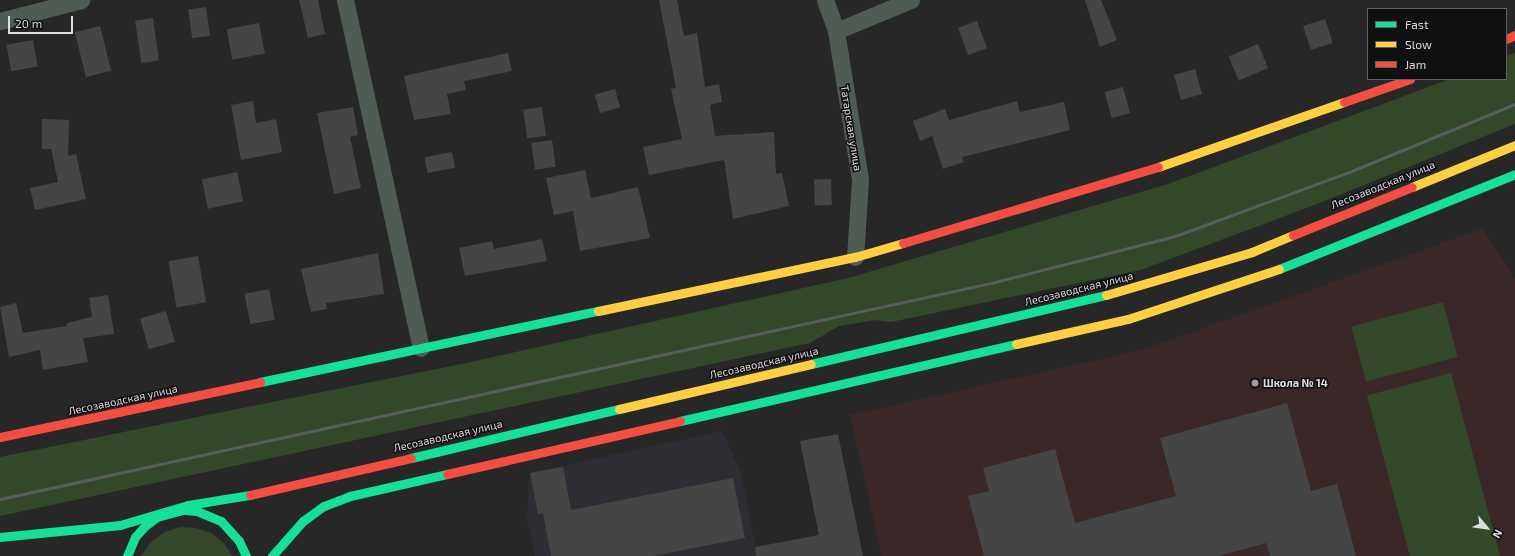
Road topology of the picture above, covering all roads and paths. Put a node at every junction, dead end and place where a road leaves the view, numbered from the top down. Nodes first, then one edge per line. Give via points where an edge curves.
1 (81, 0) edge
2 (345, 0) edge
3 (825, 0) edge
4 (911, 0) edge
5 (0, 21) edge
6 (836, 32) junction
7 (1407, 80) edge
8 (1515, 145) edge
9 (1515, 174) edge
10 (855, 257) junction
11 (421, 348) junction
12 (0, 437) edge
13 (170, 512) junction
14 (0, 537) edge
15 (126, 556) edge
16 (246, 556) edge
17 (272, 556) edge

1 - 5 street
2 - 11 street
3 - 6 street, Татарская улица
4 - 6 street
6 - 10 street, Татарская улица via 860,180
7 - 10 main road, Лесозаводская улица via 1160,167
8 - 13 main road, Лесозаводская улица via 1252,252 1120,292 234,499 188,505
9 - 17 main road via 1260,277 1128,319 350,496 324,506 303,521
10 - 11 main road, Лесозаводская улица
11 - 12 main road, Лесозаводская улица
13 - 14 main road, Лесозаводская улица via 120,525
13 - 15 main road via 145,526 135,537
13 - 16 main road via 197,511 221,521 240,541

